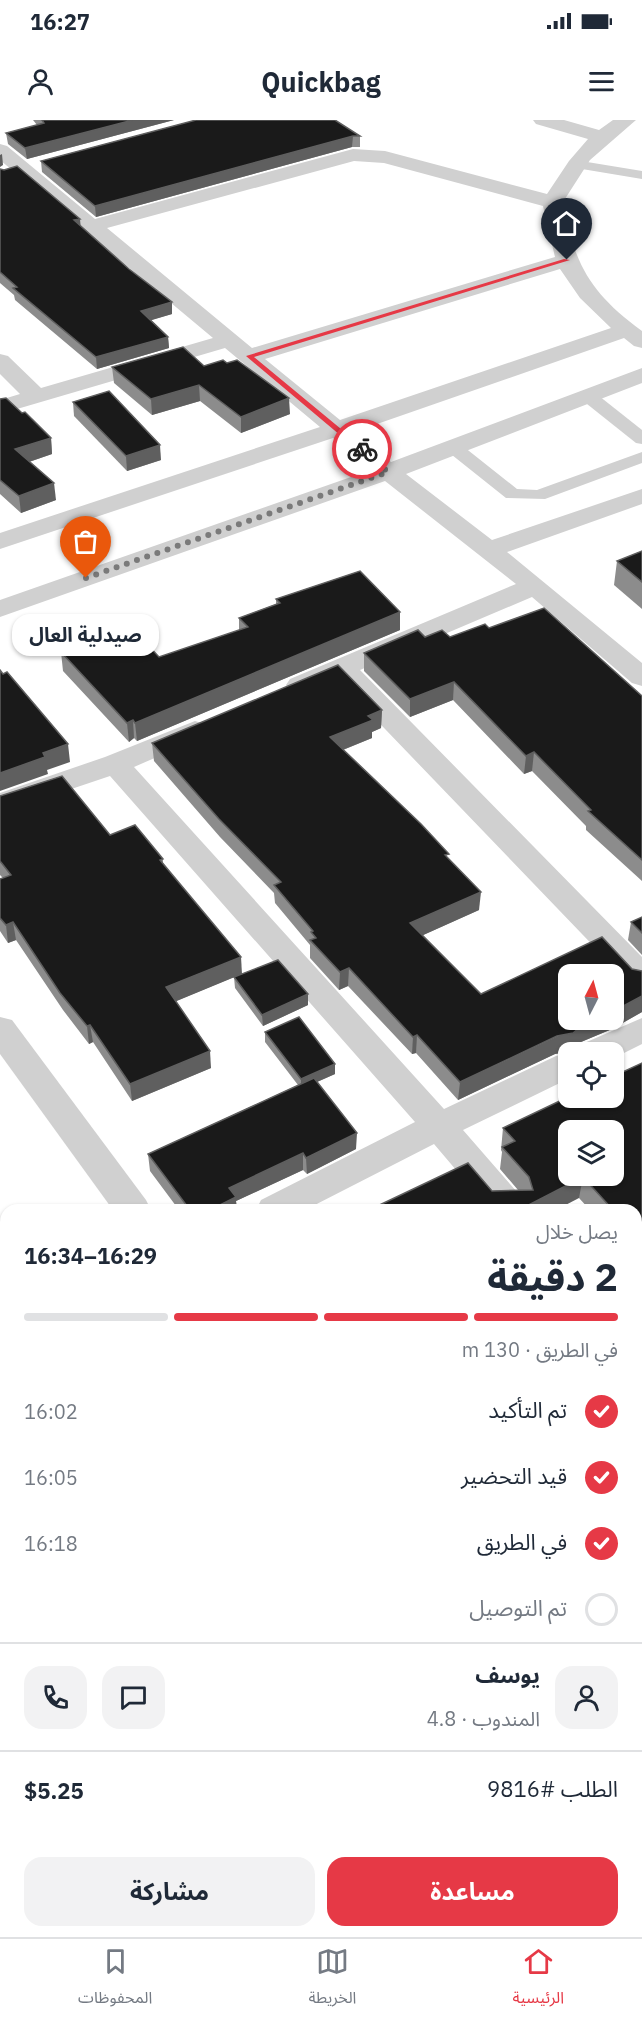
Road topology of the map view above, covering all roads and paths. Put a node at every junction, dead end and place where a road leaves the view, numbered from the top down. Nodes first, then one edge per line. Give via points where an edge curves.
1 (543, 120) edge
2 (626, 120) edge
3 (601, 137) junction
4 (0, 150) edge
5 (44, 162) edge
6 (575, 164) junction
7 (10, 171) edge
8 (642, 175) edge
9 (553, 202) junction
10 (92, 226) junction
11 (567, 260) junction
12 (634, 336) edge
13 (230, 340) junction
14 (250, 356) junction
15 (0, 361) edge
16 (642, 375) edge
17 (36, 396) junction
18 (588, 396) junction
19 (0, 407) edge
20 (338, 429) junction
21 (642, 439) edge
22 (453, 447) junction
23 (642, 457) edge
24 (388, 472) junction
25 (642, 496) edge
26 (0, 541) edge
27 (488, 550) junction
28 (535, 586) junction
29 (0, 609) edge
30 (341, 668) junction
31 (642, 677) edge
32 (276, 695) edge
33 (223, 718) edge
34 (115, 764) junction
35 (0, 803) edge
36 (642, 977) edge
37 (0, 1029) edge
38 (642, 1030) edge
39 (617, 1042) edge
40 (558, 1070) edge
41 (440, 1126) junction
42 (129, 1204) edge
43 (286, 1204) edge
44 (506, 1204) edge

1 - 3 street
2 - 3 street
3 - 6 street
4 - 7 street
5 - 7 street
6 - 8 lane
6 - 9 street
7 - 10 street
9 - 10 street via 385,157 353,155
9 - 11 street
10 - 13 street
11 - 12 street via 590,295
11 - 14 street
12 - 20 street
13 - 14 street
13 - 17 street
14 - 20 street
15 - 17 street
16 - 18 street
17 - 19 street
18 - 21 lane
18 - 22 street
20 - 24 street
20 - 26 street
22 - 23 lane via 513,494 525,496 538,495
22 - 24 street
24 - 27 street
24 - 29 street
25 - 27 street
27 - 28 street
28 - 30 street
28 - 31 street
30 - 32 street
30 - 36 street
33 - 34 street
34 - 35 street
34 - 41 street
37 - 42 street
38 - 39 street
40 - 41 street
41 - 43 street
41 - 44 street

